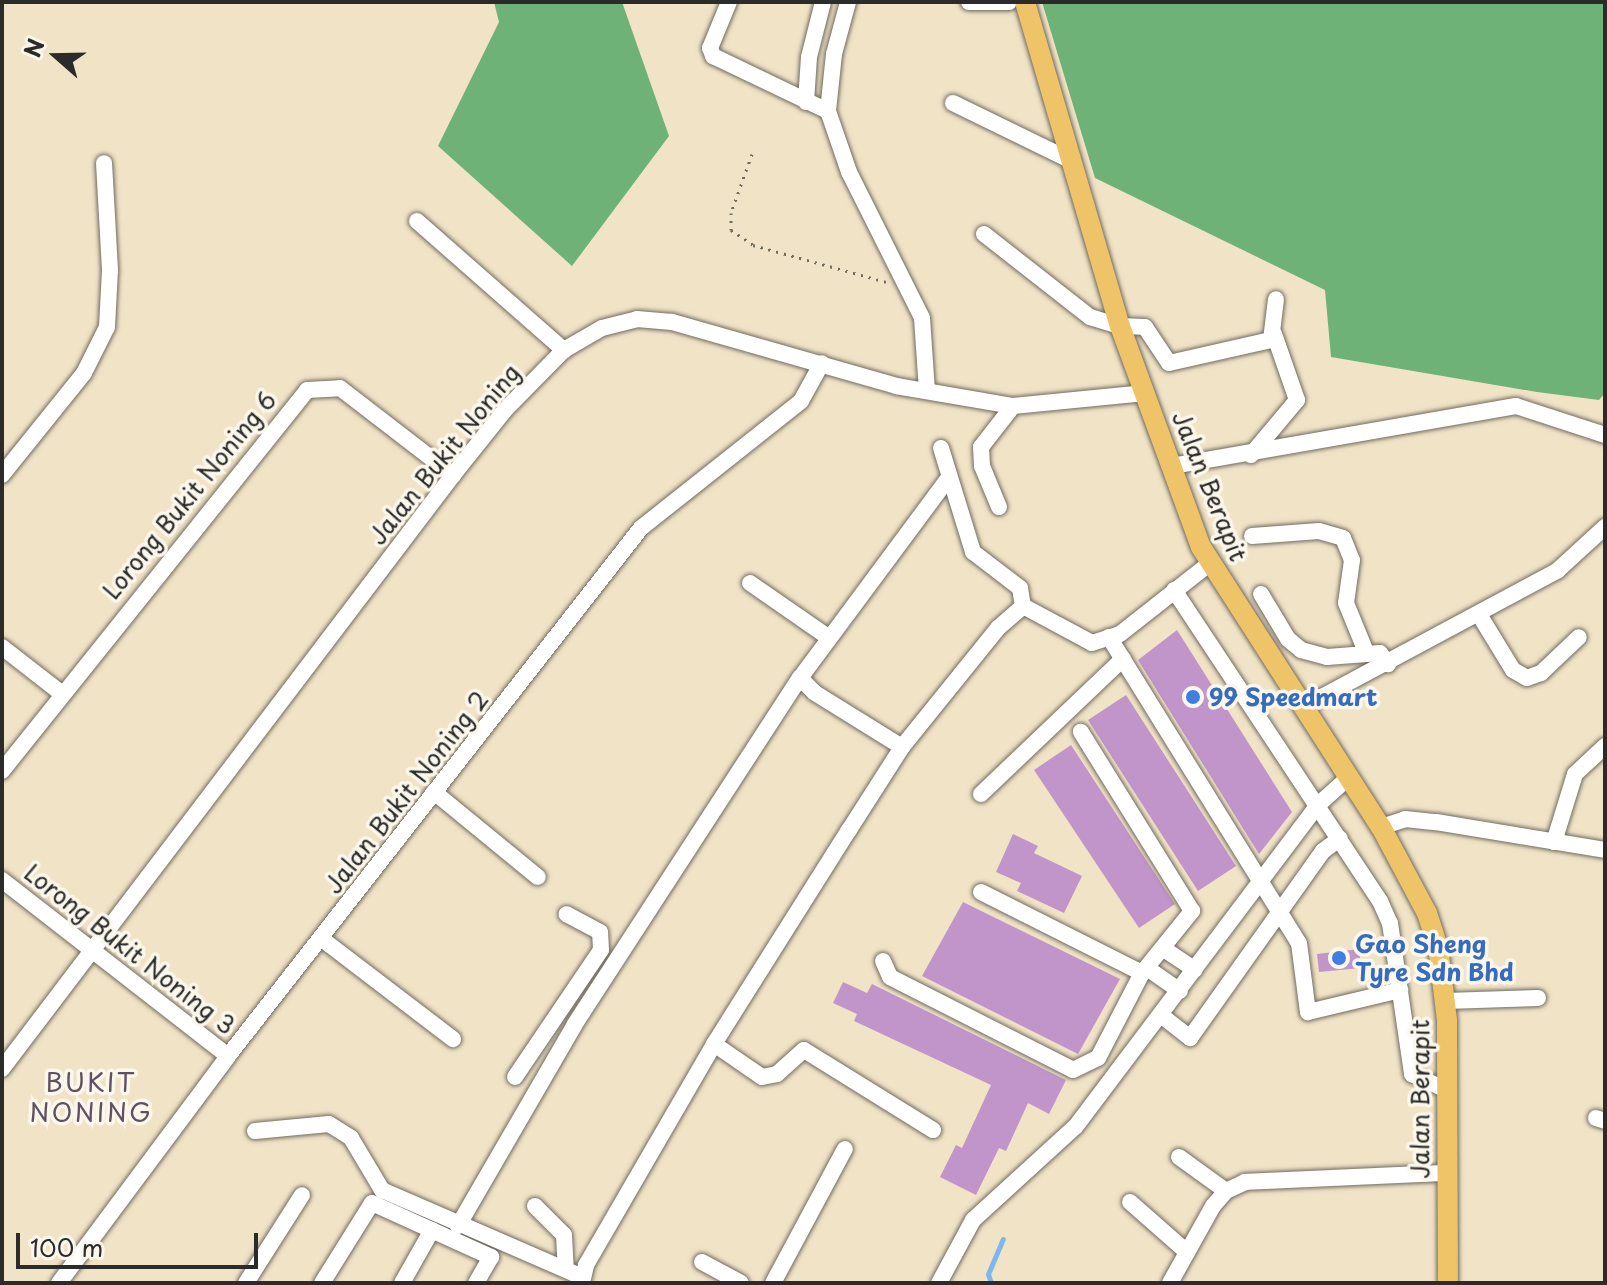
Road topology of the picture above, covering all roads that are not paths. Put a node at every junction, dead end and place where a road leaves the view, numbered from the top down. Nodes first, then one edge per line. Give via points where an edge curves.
1 (729, 2) edge
2 (823, 2) edge
3 (848, 2) edge
4 (969, 2) edge
5 (1009, 2) edge
6 (1025, 2) edge
7 (806, 102) junction
8 (953, 103) dead end
9 (828, 111) junction
10 (1070, 160) junction
11 (104, 163) dead end
12 (417, 221) dead end
13 (984, 234) dead end
14 (1276, 299) dead end
15 (1120, 326) junction
16 (1274, 334) junction
17 (564, 350) junction
18 (822, 363) junction
19 (927, 391) junction
20 (1145, 393) junction
21 (1013, 406) junction
22 (1605, 435) edge
23 (941, 448) dead end
24 (1251, 455) junction
25 (1172, 466) junction
26 (2, 475) edge
27 (453, 475) junction
28 (947, 480) junction
29 (999, 507) dead end
30 (1605, 527) edge
31 (1252, 536) dead end
32 (1209, 564) junction
33 (750, 583) dead end
34 (1174, 590) junction
35 (1261, 594) dead end
36 (1023, 606) junction
37 (1480, 616) junction
38 (828, 637) junction
39 (1109, 637) junction
40 (1579, 637) dead end
41 (2, 647) edge
42 (1366, 652) junction
43 (1123, 659) junction
44 (1388, 664) junction
45 (800, 678) junction
46 (61, 693) junction
47 (1303, 707) junction
48 (1081, 732) dead end
49 (1605, 746) edge
50 (902, 747) junction
51 (2, 771) edge
52 (1348, 778) junction
53 (434, 792) junction
54 (981, 794) dead end
55 (1319, 804) junction
56 (1381, 827) junction
57 (1340, 838) junction
58 (1554, 842) junction
59 (1605, 850) edge
60 (538, 877) dead end
61 (2, 880) edge
62 (1261, 881) junction
63 (981, 892) dead end
64 (1280, 912) junction
65 (566, 914) dead end
66 (322, 939) junction
67 (90, 948) junction
68 (1164, 949) junction
69 (883, 961) dead end
70 (1195, 970) junction
71 (1145, 971) junction
72 (1400, 990) junction
73 (1180, 991) junction
74 (570, 996) junction
75 (1538, 998) dead end
76 (1446, 1001) junction
77 (586, 1007) junction
78 (1162, 1016) junction
79 (453, 1039) dead end
80 (714, 1044) junction
81 (228, 1056) junction
82 (2, 1069) edge
83 (515, 1077) dead end
84 (1447, 1090) junction
85 (933, 1130) dead end
86 (255, 1131) dead end
87 (845, 1149) dead end
88 (1179, 1157) dead end
89 (1446, 1173) junction
90 (1226, 1191) junction
91 (302, 1195) dead end
92 (1130, 1202) dead end
93 (535, 1206) dead end
94 (458, 1226) junction
95 (432, 1230) junction
96 (1187, 1252) junction
97 (702, 1262) dead end
98 (566, 1269) junction
99 (582, 1280) edge
100 (59, 1283) edge
101 (246, 1283) edge
102 (322, 1283) edge
103 (402, 1283) edge
104 (476, 1283) edge
105 (741, 1283) edge
106 (773, 1283) edge
107 (939, 1283) edge
108 (1170, 1283) edge
109 (1448, 1283) edge

1 - 7 street via 710,48 713,56
2 - 7 street via 809,57
3 - 9 street via 834,54
4 - 5 street
6 - 10 main road, Jalan Berapit
7 - 9 street
8 - 10 street
9 - 19 street via 849,172 922,318
10 - 15 main road, Jalan Berapit
11 - 26 street via 110,270 107,327 84,373
12 - 17 street
13 - 15 street via 1090,317
14 - 16 street
15 - 16 street via 1145,327 1169,363 1271,340
15 - 20 main road, Jalan Berapit
16 - 24 street via 1297,400
17 - 18 street, Jalan Bukit Noning via 602,328 637,319 672,322
17 - 27 street, Jalan Bukit Noning via 504,411
18 - 19 street, Jalan Bukit Noning
18 - 53 street, Jalan Bukit Noning 2 via 801,401 641,528
19 - 21 street, Jalan Bukit Noning
20 - 21 street, Jalan Bukit Noning
20 - 25 main road, Jalan Berapit
21 - 29 street via 981,447 982,466
22 - 24 street via 1516,406
23 - 28 street
24 - 25 street
25 - 32 main road, Jalan Berapit
27 - 46 street, Lorong Bukit Noning 6 via 340,388 307,390
27 - 67 street, Jalan Bukit Noning
28 - 36 street via 973,552 1020,588
28 - 38 street
30 - 37 street via 1558,570
31 - 42 street via 1319,531 1343,538 1352,560 1346,603
32 - 34 street
32 - 47 main road, Jalan Berapit
33 - 38 street
34 - 39 street
34 - 55 street
35 - 42 street via 1288,639 1301,650 1327,657
36 - 39 street via 1075,638 1092,643
36 - 50 street via 998,628
37 - 40 street via 1513,670 1527,678 1541,673
37 - 44 street
38 - 45 street
39 - 43 street
41 - 46 street
42 - 44 street via 1380,653
43 - 54 street
43 - 62 street
44 - 47 street
45 - 50 street via 815,693
45 - 77 street
46 - 51 street, Lorong Bukit Noning 6
47 - 52 main road, Jalan Berapit
48 - 68 street via 1190,903 1189,918
49 - 58 street via 1575,774
50 - 80 street
52 - 55 street
52 - 56 main road, Jalan Berapit
53 - 60 street
53 - 66 street, Jalan Bukit Noning 2
55 - 57 street
55 - 62 street
56 - 58 street via 1421,821
56 - 76 main road, Jalan Berapit via 1427,913
57 - 64 street via 1323,851
57 - 72 street via 1390,923
58 - 59 street
61 - 67 street, Lorong Bukit Noning 3
62 - 64 street
62 - 70 street
63 - 71 street
64 - 72 street via 1299,943 1308,1012
64 - 78 street via 1190,1038
65 - 74 street via 600,932 602,942
66 - 79 street
66 - 81 street, Jalan Bukit Noning 2
67 - 81 street, Lorong Bukit Noning 3
67 - 82 street, Jalan Bukit Noning
68 - 70 street
68 - 71 street
69 - 71 street via 890,977 1073,1070 1098,1058
70 - 73 street
71 - 73 street
72 - 84 street via 1412,1074
73 - 78 street
74 - 77 street
74 - 83 street
75 - 76 street
76 - 84 main road, Jalan Berapit
77 - 94 street
78 - 107 street via 1076,1126 973,1220
80 - 85 street via 762,1077 777,1074 804,1050
80 - 99 street
81 - 100 street, Jalan Bukit Noning 2
84 - 89 main road, Jalan Berapit
86 - 94 street via 329,1124 351,1138 382,1190
87 - 106 street
88 - 90 street
89 - 90 street via 1269,1178
89 - 109 main road, Jalan Berapit
90 - 96 street
91 - 101 street
92 - 96 street
93 - 98 street via 564,1235
94 - 98 street
95 - 102 street via 372,1203
95 - 103 street
95 - 104 street via 491,1257
96 - 108 street
97 - 105 street
98 - 99 street

